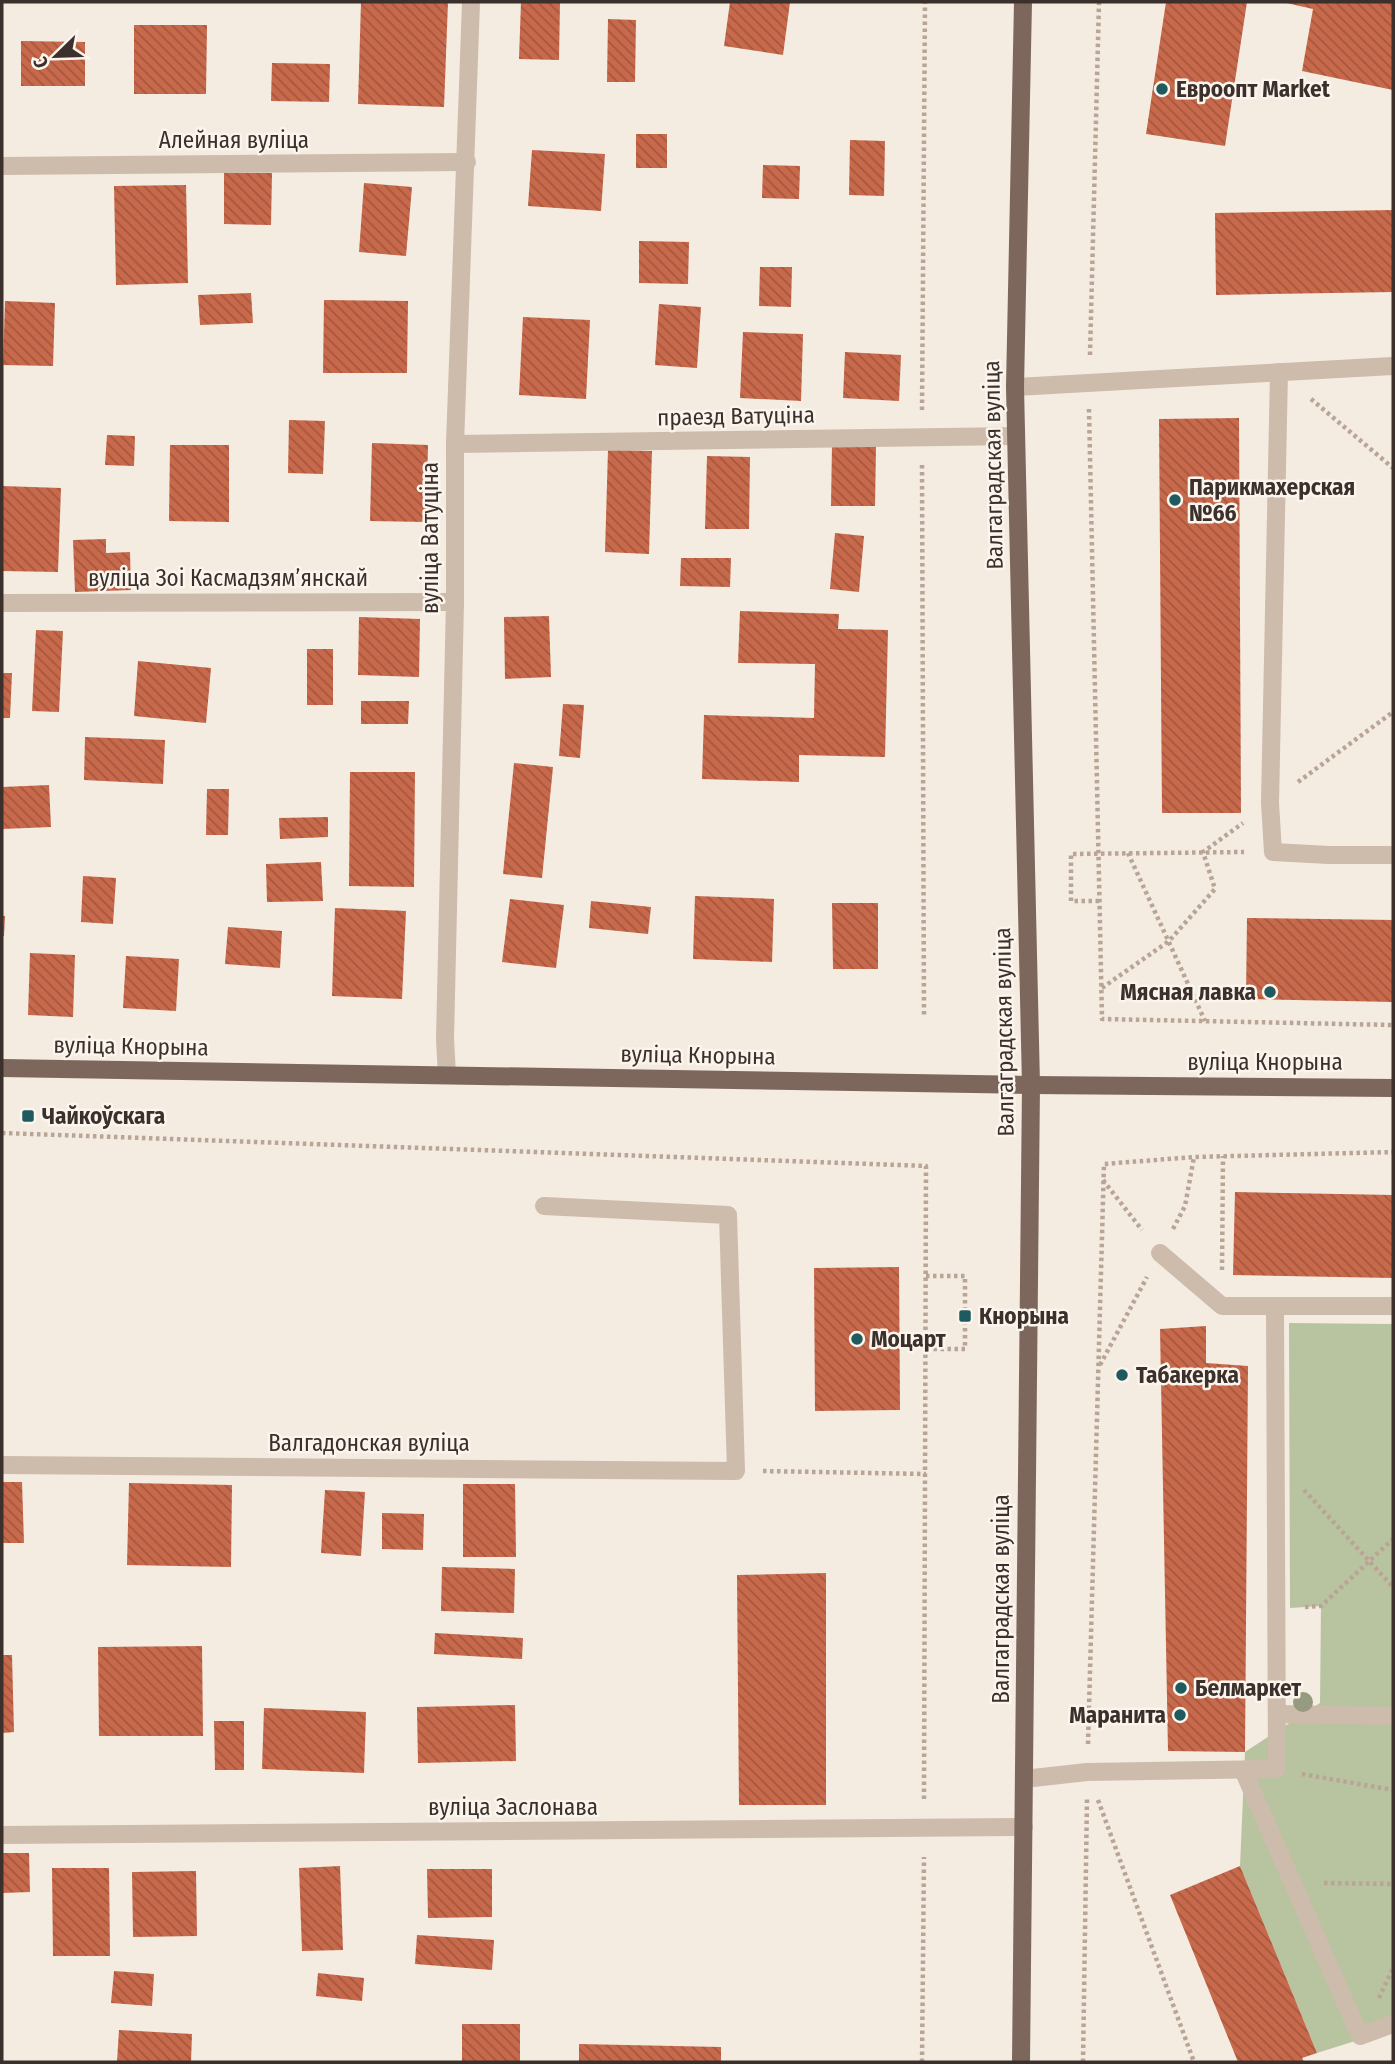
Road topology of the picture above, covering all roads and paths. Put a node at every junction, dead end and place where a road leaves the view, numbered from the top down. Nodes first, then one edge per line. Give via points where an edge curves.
1 (471, 2) edge
2 (925, 2) edge
3 (1023, 2) edge
4 (1099, 2) edge
5 (467, 162) junction
6 (2, 166) edge
7 (1393, 366) edge
8 (1279, 372) junction
9 (1089, 383) junction
10 (1015, 387) junction
11 (1017, 436) junction
12 (922, 439) junction
13 (455, 444) junction
14 (1393, 468) edge
15 (455, 602) junction
16 (2, 603) edge
17 (1273, 852) junction
18 (1128, 853) junction
19 (1098, 854) junction
20 (1393, 855) edge
21 (1099, 901) junction
22 (924, 1016) dead end
23 (1205, 1021) junction
24 (1393, 1025) edge
25 (2, 1068) edge
26 (447, 1075) junction
27 (1031, 1085) junction
28 (1393, 1088) edge
29 (2, 1133) edge
30 (1393, 1152) edge
31 (1223, 1156) junction
32 (1103, 1180) junction
33 (544, 1206) dead end
34 (1160, 1253) joint
35 (926, 1276) junction
36 (1222, 1277) dead end
37 (1275, 1306) junction
38 (1393, 1306) edge
39 (927, 1349) junction
40 (1275, 1459) junction
41 (2, 1465) edge
42 (736, 1471) junction
43 (926, 1474) junction
44 (1393, 1539) edge
45 (1369, 1561) junction
46 (1393, 1587) edge
47 (1276, 1608) junction
48 (1277, 1714) junction
49 (1393, 1716) edge
50 (1277, 1769) junction
51 (1242, 1770) junction
52 (1087, 1772) junction
53 (1024, 1779) junction
54 (1393, 1790) edge
55 (1024, 1827) junction
56 (924, 1829) junction
57 (2, 1835) edge
58 (1292, 1882) junction
59 (1393, 1884) edge
60 (1393, 2024) edge
61 (922, 2062) edge
62 (1021, 2062) edge
63 (1083, 2062) edge
64 (1194, 2062) edge

1 - 5 street, вуліца Ватуціна
2 - 12 path
3 - 10 main road, Валгаградская вуліца
4 - 9 path
5 - 6 street, Алейная вуліца
5 - 13 street, вуліца Ватуціна
7 - 8 street
8 - 9 street
8 - 14 path
8 - 17 street via 1270,803
9 - 10 street
9 - 19 path
10 - 11 main road, Валгаградская вуліца
11 - 12 street, праезд Ватуціна
11 - 27 main road, Валгаградская вуліца
12 - 13 street, праезд Ватуціна
12 - 22 path
13 - 15 street, вуліца Ватуціна
15 - 16 street, вуліца Зоі Касмадзямʼянскай
15 - 26 street, вуліца Ватуціна
17 - 18 path
17 - 20 street
18 - 19 path
18 - 23 path
19 - 21 path
19 - 21 path via 1071,854 1071,901
21 - 23 path via 1102,1019
23 - 24 path
25 - 26 main road, вуліца Кнорына
26 - 27 main road, вуліца Кнорына
27 - 28 main road, вуліца Кнорына
27 - 53 main road, Валгаградская вуліца
29 - 35 path via 926,1166
30 - 31 path
31 - 32 path via 1104,1164
31 - 36 path
32 - 34 path
32 - 52 path
33 - 42 street via 728,1215
34 - 37 street via 1222,1306
35 - 39 path
35 - 39 path via 965,1276 965,1349
37 - 38 street
37 - 40 street
39 - 43 path
40 - 45 path
40 - 47 street
41 - 42 street, Валгадонская вуліца
42 - 43 path
43 - 56 path
44 - 45 path
45 - 46 path
45 - 47 path via 1321,1606
47 - 48 street
48 - 49 street
48 - 50 street
50 - 51 street
50 - 54 path
51 - 52 street
51 - 58 street
52 - 53 street
52 - 63 path
52 - 64 path
53 - 55 main road, Валгаградская вуліца
55 - 56 street, вуліца Заслонава
55 - 62 main road, Валгаградская вуліца
56 - 57 street, вуліца Заслонава
56 - 61 path
58 - 59 path
58 - 60 street via 1360,2036

